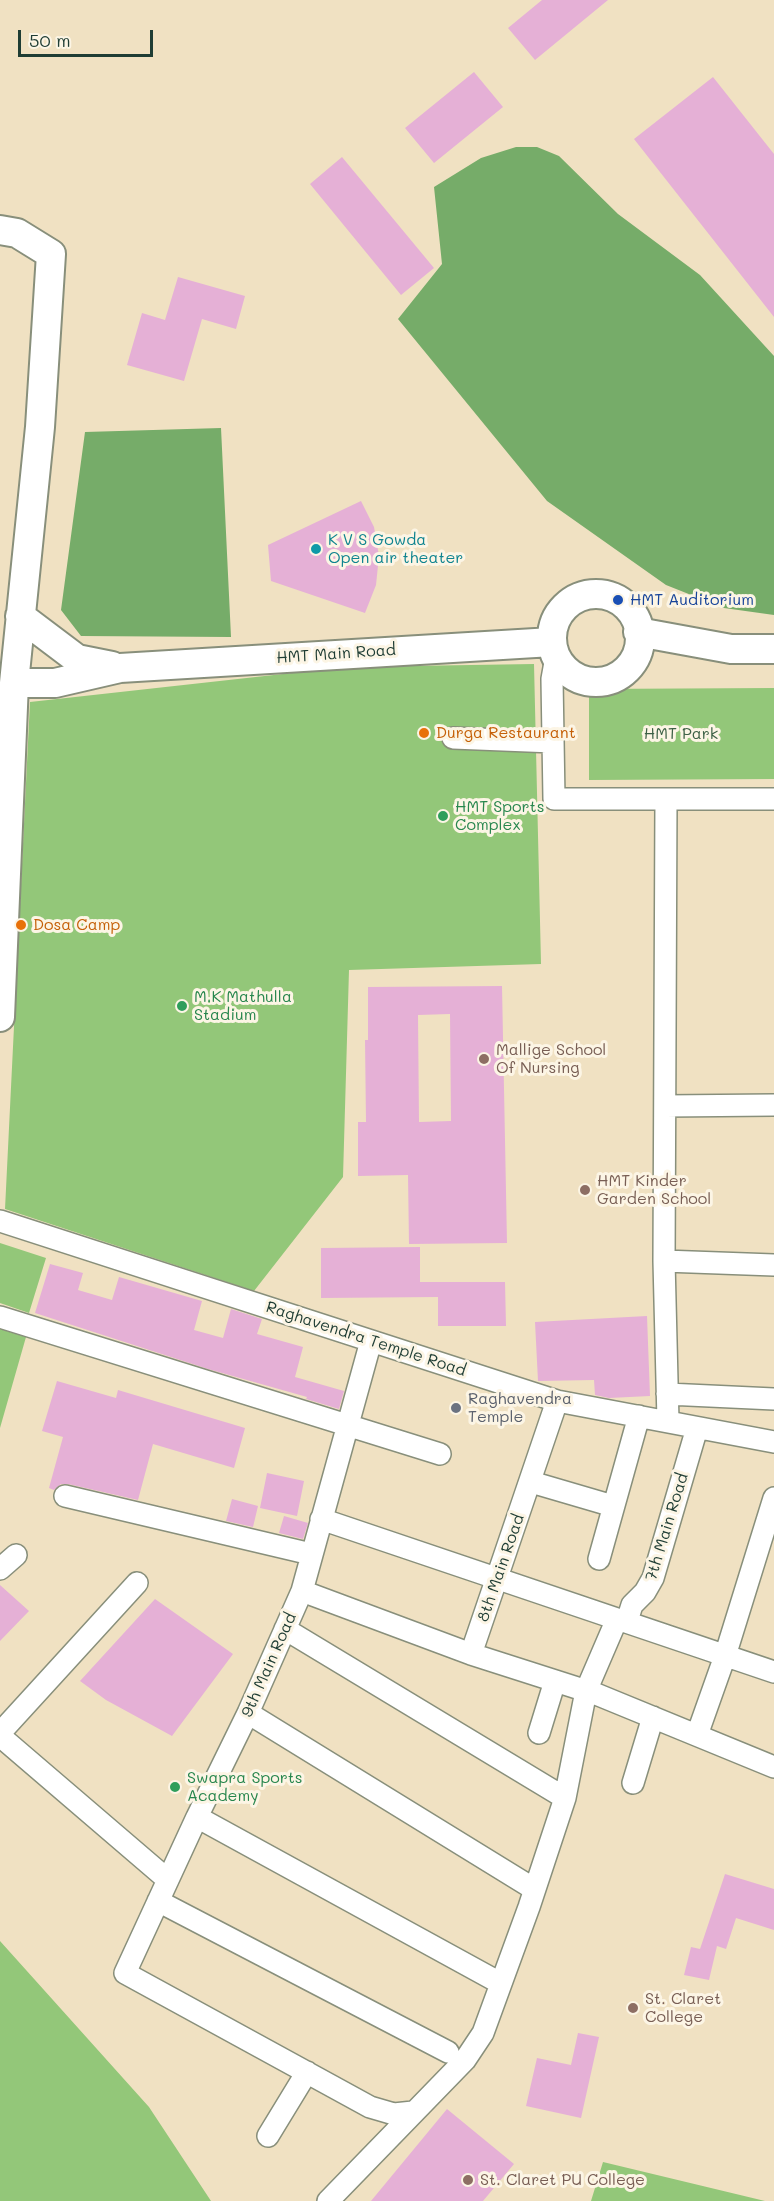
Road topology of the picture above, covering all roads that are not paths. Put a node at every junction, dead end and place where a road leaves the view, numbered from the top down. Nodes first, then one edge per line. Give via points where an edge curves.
1 (0, 230) edge
2 (20, 616) junction
3 (638, 632) junction
4 (554, 649) junction
5 (774, 649) edge
6 (120, 668) junction
7 (14, 683) junction
8 (453, 738) dead end
9 (553, 742) junction
10 (666, 799) junction
11 (774, 799) edge
12 (0, 1010) edge
13 (774, 1105) edge
14 (665, 1106) junction
15 (0, 1221) edge
16 (664, 1261) junction
17 (774, 1265) edge
18 (0, 1317) edge
19 (371, 1341) junction
20 (667, 1394) junction
21 (774, 1399) edge
22 (557, 1401) junction
23 (639, 1416) junction
24 (668, 1421) junction
25 (348, 1425) junction
26 (697, 1428) junction
27 (774, 1442) edge
28 (440, 1454) dead end
29 (531, 1482) junction
30 (65, 1496) dead end
31 (774, 1498) edge
32 (613, 1506) junction
33 (321, 1519) junction
34 (311, 1554) junction
35 (599, 1559) dead end
36 (497, 1579) junction
37 (137, 1583) dead end
38 (302, 1591) junction
39 (622, 1620) junction
40 (285, 1629) junction
41 (471, 1653) junction
42 (725, 1656) junction
43 (774, 1672) edge
44 (555, 1681) junction
45 (586, 1691) junction
46 (249, 1713) junction
47 (653, 1717) junction
48 (539, 1733) dead end
49 (0, 1735) edge
50 (697, 1735) junction
51 (774, 1767) edge
52 (633, 1783) dead end
53 (565, 1798) junction
54 (197, 1817) junction
55 (168, 1880) junction
56 (534, 1889) junction
57 (158, 1901) junction
58 (500, 1983) junction
59 (448, 2052) dead end
60 (307, 2072) junction
61 (413, 2112) junction
62 (268, 2136) dead end
63 (328, 2201) edge

1 - 2 street via 17,233 51,254 40,428
2 - 6 street, HMT Main Road via 77,659
2 - 7 street
3 - 4 street via 639,646 633,664 608,681 593,683 577,678 564,669
3 - 4 street via 638,622 630,609 618,600 588,595 566,605 557,618
3 - 5 street via 731,649
4 - 6 street, HMT Main Road
4 - 9 street
6 - 7 street, HMT Main Road via 55,683
7 - 12 street
8 - 9 street
9 - 10 street via 554,800
10 - 11 street
10 - 14 street
13 - 14 street
14 - 16 street
15 - 19 street, Raghavendra Temple Road
16 - 17 street
16 - 20 street
18 - 25 street
19 - 22 street, Raghavendra Temple Road
19 - 25 street, 9th Main Road
20 - 21 street
20 - 24 street
22 - 23 street, Raghavendra Temple Road
22 - 29 street, 8th Main Road
23 - 24 street, Raghavendra Temple Road
23 - 32 street
24 - 26 street, Raghavendra Temple Road
25 - 28 street
25 - 33 street, 9th Main Road
26 - 27 street, Raghavendra Temple Road
26 - 39 street, 7th Main Road via 653,1578
29 - 32 street
29 - 36 street, 8th Main Road
30 - 34 street
31 - 42 street
32 - 35 street
33 - 34 street, 9th Main Road
33 - 36 street
34 - 38 street, 9th Main Road
36 - 39 street
36 - 41 street, 8th Main Road
37 - 49 street
38 - 40 street, 9th Main Road
38 - 41 street
39 - 42 street
39 - 45 street, 7th Main Road
40 - 46 street, 9th Main Road
40 - 53 street
41 - 44 street
42 - 43 street
42 - 50 street
44 - 45 street
44 - 48 street
45 - 47 street
45 - 53 street, 7th Main Road
46 - 54 street, 9th Main Road
46 - 56 street
47 - 50 street
47 - 52 street
49 - 55 street
50 - 51 street
53 - 56 street, 7th Main Road
54 - 55 street, 9th Main Road
54 - 58 street
55 - 57 street, 9th Main Road
56 - 58 street, 7th Main Road
57 - 59 street
57 - 60 street, 9th Main Road via 125,1973
58 - 61 street, 7th Main Road via 483,2033 465,2060
60 - 61 street via 370,2107 394,2114
60 - 62 street
61 - 63 street, 7th Main Road

